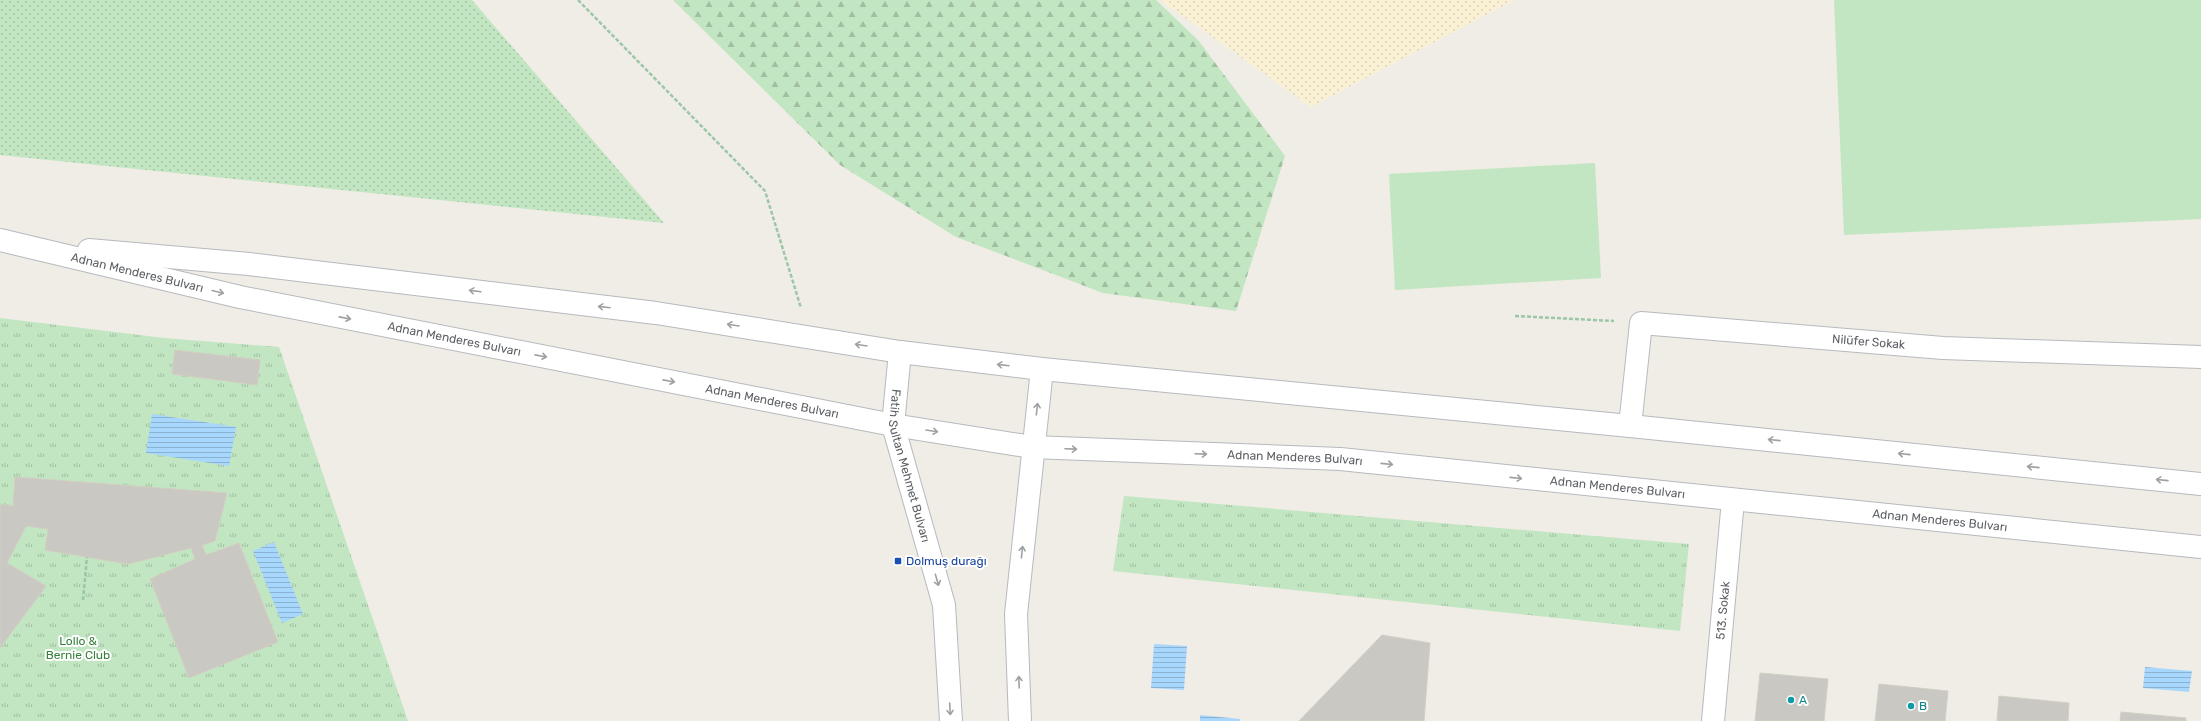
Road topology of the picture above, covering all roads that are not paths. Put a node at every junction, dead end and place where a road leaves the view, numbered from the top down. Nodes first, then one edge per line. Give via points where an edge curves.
1 (8, 242) edge
2 (900, 352) junction
3 (2201, 357) edge
4 (1042, 369) junction
5 (893, 425) junction
6 (1630, 426) junction
7 (1032, 448) junction
8 (2201, 484) edge
9 (1733, 500) junction
10 (2201, 547) edge
11 (951, 721) edge
12 (1020, 721) edge
13 (1713, 721) edge

2 -> 1 main road, Adnan Menderes Bulvarı via 656,313 257,265
1 -> 5 main road, Adnan Menderes Bulvarı via 240,297
4 -> 2 main road, Adnan Menderes Bulvarı
2 - 5 main road, Fatih Sultan Mehmet Bulvarı
3 - 6 main road, Nilüfer Sokak via 1943,348 1641,323
4 - 6 main road
7 -> 4 main road
5 -> 7 main road, Adnan Menderes Bulvarı
5 -> 11 main road, Fatih Sultan Mehmet Bulvarı via 944,604
8 -> 6 main road
7 -> 9 main road, Adnan Menderes Bulvarı via 1340,459
12 -> 7 main road via 1016,614
9 - 10 main road, Adnan Menderes Bulvarı
9 - 13 main road, 513. Sokak

